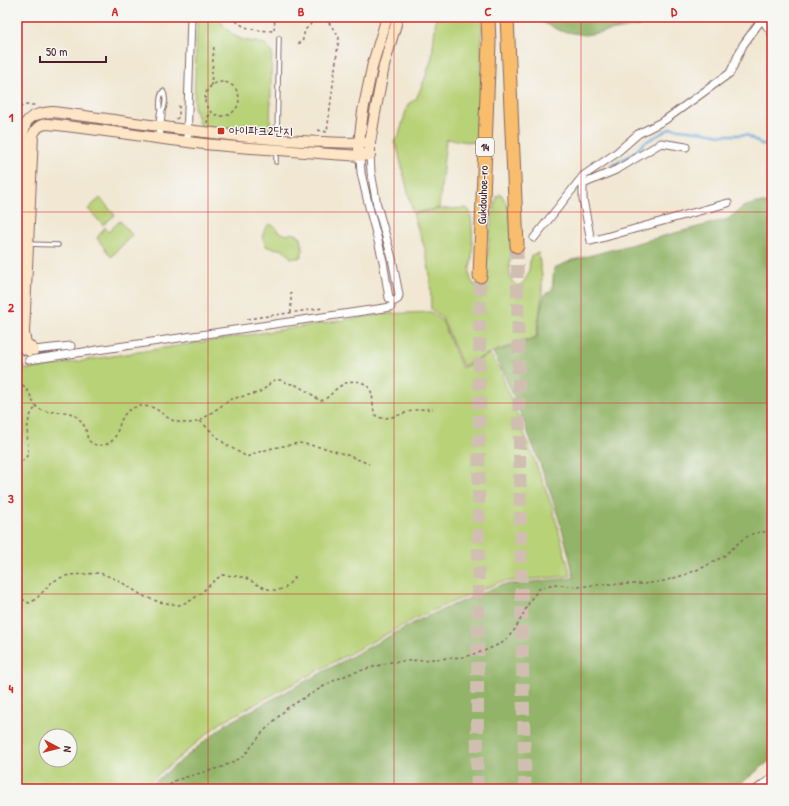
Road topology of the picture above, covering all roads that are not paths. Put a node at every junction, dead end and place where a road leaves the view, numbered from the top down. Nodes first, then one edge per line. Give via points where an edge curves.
1 (191, 17) edge
2 (387, 17) edge
3 (398, 17) edge
4 (488, 17) edge
5 (507, 17) edge
6 (761, 18) edge
7 (772, 34) edge
8 (279, 38) dead end
9 (161, 114) junction
10 (362, 119) junction
11 (160, 126) junction
12 (187, 130) junction
13 (159, 138) junction
14 (277, 139) junction
15 (186, 142) junction
16 (338, 143) junction
17 (359, 143) junction
18 (370, 143) junction
19 (686, 147) dead end
20 (276, 150) junction
21 (360, 156) junction
22 (370, 156) junction
23 (276, 162) dead end
24 (583, 176) junction
25 (583, 184) junction
26 (728, 203) dead end
27 (534, 238) dead end
28 (24, 244) junction
29 (58, 245) dead end
30 (517, 246) tunnel mouth
31 (480, 276) tunnel mouth
32 (17, 299) edge
33 (391, 307) dead end
34 (17, 339) edge
35 (71, 346) dead end
36 (34, 350) junction
37 (29, 360) dead end
38 (772, 778) edge
39 (758, 789) edge

1 - 12 street
2 - 10 street via 373,63
3 - 18 street via 384,66
4 - 31 highway, Gukdouhoe-ro / 14
5 - 30 highway, 14
6 - 7 street
6 - 24 street via 743,45 730,73 665,120 638,134
8 - 14 lane
9 - 9 lane via 164,110 163,91 161,94
9 - 11 street
10 - 16 street via 355,133
10 - 17 street
11 - 12 street
11 - 13 street
11 - 28 street via 53,112 33,116 26,123 23,133
12 - 14 street
12 - 15 street
13 - 15 street
13 - 28 street via 46,124 38,127 33,135
14 - 16 street
14 - 20 lane
15 - 20 street
16 - 17 street
17 - 18 street
17 - 21 street
18 - 22 street
19 - 25 street via 660,143 618,169
20 - 21 street
20 - 23 lane
21 - 22 street
21 - 22 street via 389,298 395,301 399,295 377,205
24 - 25 street
24 - 27 street
25 - 26 street via 583,199 591,241
28 - 29 lane
28 - 32 street
28 - 36 street via 24,333 26,344
33 - 37 street
34 - 36 street via 22,348
35 - 36 street
38 - 39 street

